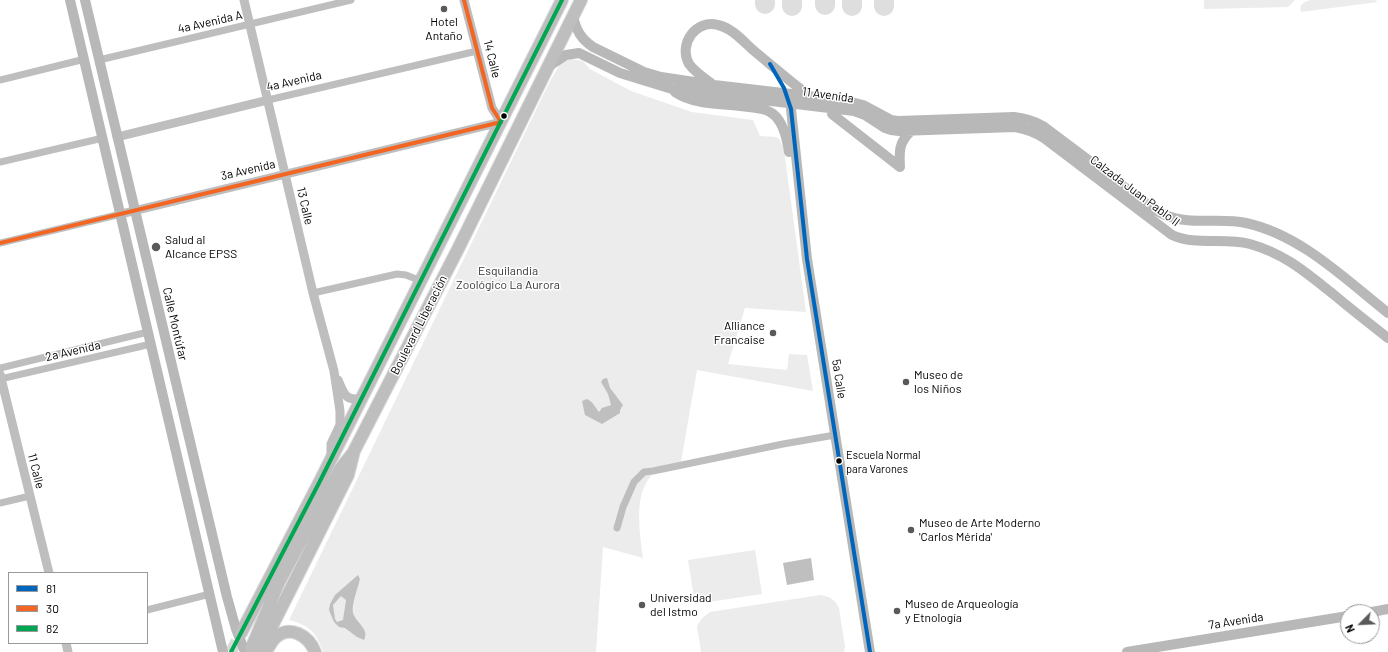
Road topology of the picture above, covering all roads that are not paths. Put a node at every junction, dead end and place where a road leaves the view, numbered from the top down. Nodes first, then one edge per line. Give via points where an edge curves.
1 (70, 0) edge
2 (84, 0) edge
3 (244, 0) edge
4 (351, 0) edge
5 (464, 0) edge
6 (562, 0) edge
7 (581, 0) edge
8 (573, 16) junction
9 (249, 24) junction
10 (477, 51) junction
11 (85, 60) junction
12 (99, 60) junction
13 (770, 64) junction
14 (549, 66) junction
15 (0, 80) edge
16 (714, 85) junction
17 (784, 88) dead end
18 (672, 89) junction
19 (803, 91) dead end
20 (268, 100) junction
21 (791, 109) dead end
22 (832, 114) dead end
23 (1022, 118) joint
24 (501, 122) junction
25 (1015, 127) joint
26 (911, 130) junction
27 (117, 137) junction
28 (104, 138) junction
29 (0, 162) edge
30 (285, 174) junction
31 (135, 210) junction
32 (121, 214) junction
33 (0, 243) edge
34 (807, 259) junction
35 (421, 281) junction
36 (314, 293) junction
37 (1388, 313) edge
38 (148, 332) junction
39 (1388, 338) edge
40 (151, 344) junction
41 (0, 368) edge
42 (334, 371) junction
43 (0, 377) edge
44 (362, 398) junction
45 (835, 435) junction
46 (354, 452) junction
47 (330, 461) junction
48 (30, 496) junction
49 (0, 502) edge
50 (617, 528) dead end
51 (49, 572) edge
52 (210, 594) junction
53 (148, 610) edge
54 (1340, 617) edge
55 (242, 631) tunnel mouth
56 (222, 651) edge
57 (257, 651) edge
58 (315, 652) edge
59 (872, 652) edge
60 (1127, 652) edge

1 - 11 main road
2 - 12 main road, Calle Montúfar
3 - 9 street, 13 Calle
4 - 9 street, 4a Avenida A
5 - 10 street, 14 Calle
6 - 24 highway, Boulevard Liberación
7 - 8 highway, Boulevard Liberación
8 - 14 highway, Boulevard Liberación
8 - 16 main road, 11 Avenida via 576,27 586,42 605,54 661,77
9 - 12 street, 4a Avenida A
9 - 20 street, 13 Calle
10 - 20 street, 4a Avenida
10 - 24 street, 14 Calle via 492,108
11 - 15 street
11 - 28 main road
12 - 27 main road, Calle Montúfar
13 - 16 main road via 726,28 710,24 702,26 689,36 686,53 694,70
13 - 17 main road
13 - 19 main road
14 - 18 main road, 11 Avenida via 566,55 579,53 644,82
14 - 46 highway, Boulevard Liberación
16 - 23 main road, 11 Avenida via 843,100 864,105 891,120 898,121
18 - 26 main road, 11 Avenida via 854,111 891,130
18 - 34 main road via 683,97 694,100 763,109 771,112 778,120 787,139 800,235
20 - 27 street, 4a Avenida
20 - 30 street, 13 Calle
21 - 34 main road, 5a Calle
22 - 26 main road via 900,167 900,146
23 - 37 main road, Calzada Juan Pablo II via 1043,126 1156,211 1178,220 1230,220 1262,226 1279,233 1313,254
24 - 30 street, 3a Avenida
24 - 35 highway, Boulevard Liberación
25 - 26 main road, 11 Avenida
25 - 39 main road, Calzada Juan Pablo II via 1035,132 1044,138 1179,239 1231,240 1275,253 1288,260
27 - 31 main road, Calle Montúfar
28 - 29 street
28 - 32 main road
30 - 31 street, 3a Avenida
30 - 36 street, 13 Calle
31 - 32 street, 3a Avenida
31 - 57 main road, Calle Montúfar via 227,597 236,629
32 - 33 street, 3a Avenida
32 - 38 main road
34 - 45 main road, 5a Calle
35 - 36 street via 397,274
35 - 44 highway, Boulevard Liberación
36 - 42 street, 13 Calle
38 - 40 main road
38 - 41 street, 2a Avenida
40 - 43 street, 2a Avenida
40 - 52 main road
42 - 44 street, 13 Calle via 348,398
42 - 47 street, 13 Calle via 340,425 332,444
43 - 48 street, 11 Calle
44 - 47 highway, Boulevard Liberación
45 - 50 street via 644,472 634,482
45 - 59 main road, 5a Calle
46 - 57 highway, Boulevard Liberación via 348,475
46 - 57 highway via 340,469 279,582
47 - 55 highway, Boulevard Liberación
48 - 49 street
48 - 51 street, 11 Calle
52 - 53 street
52 - 56 main road
54 - 60 main road, 7a Avenida
57 - 58 highway via 276,637 292,632 308,639

